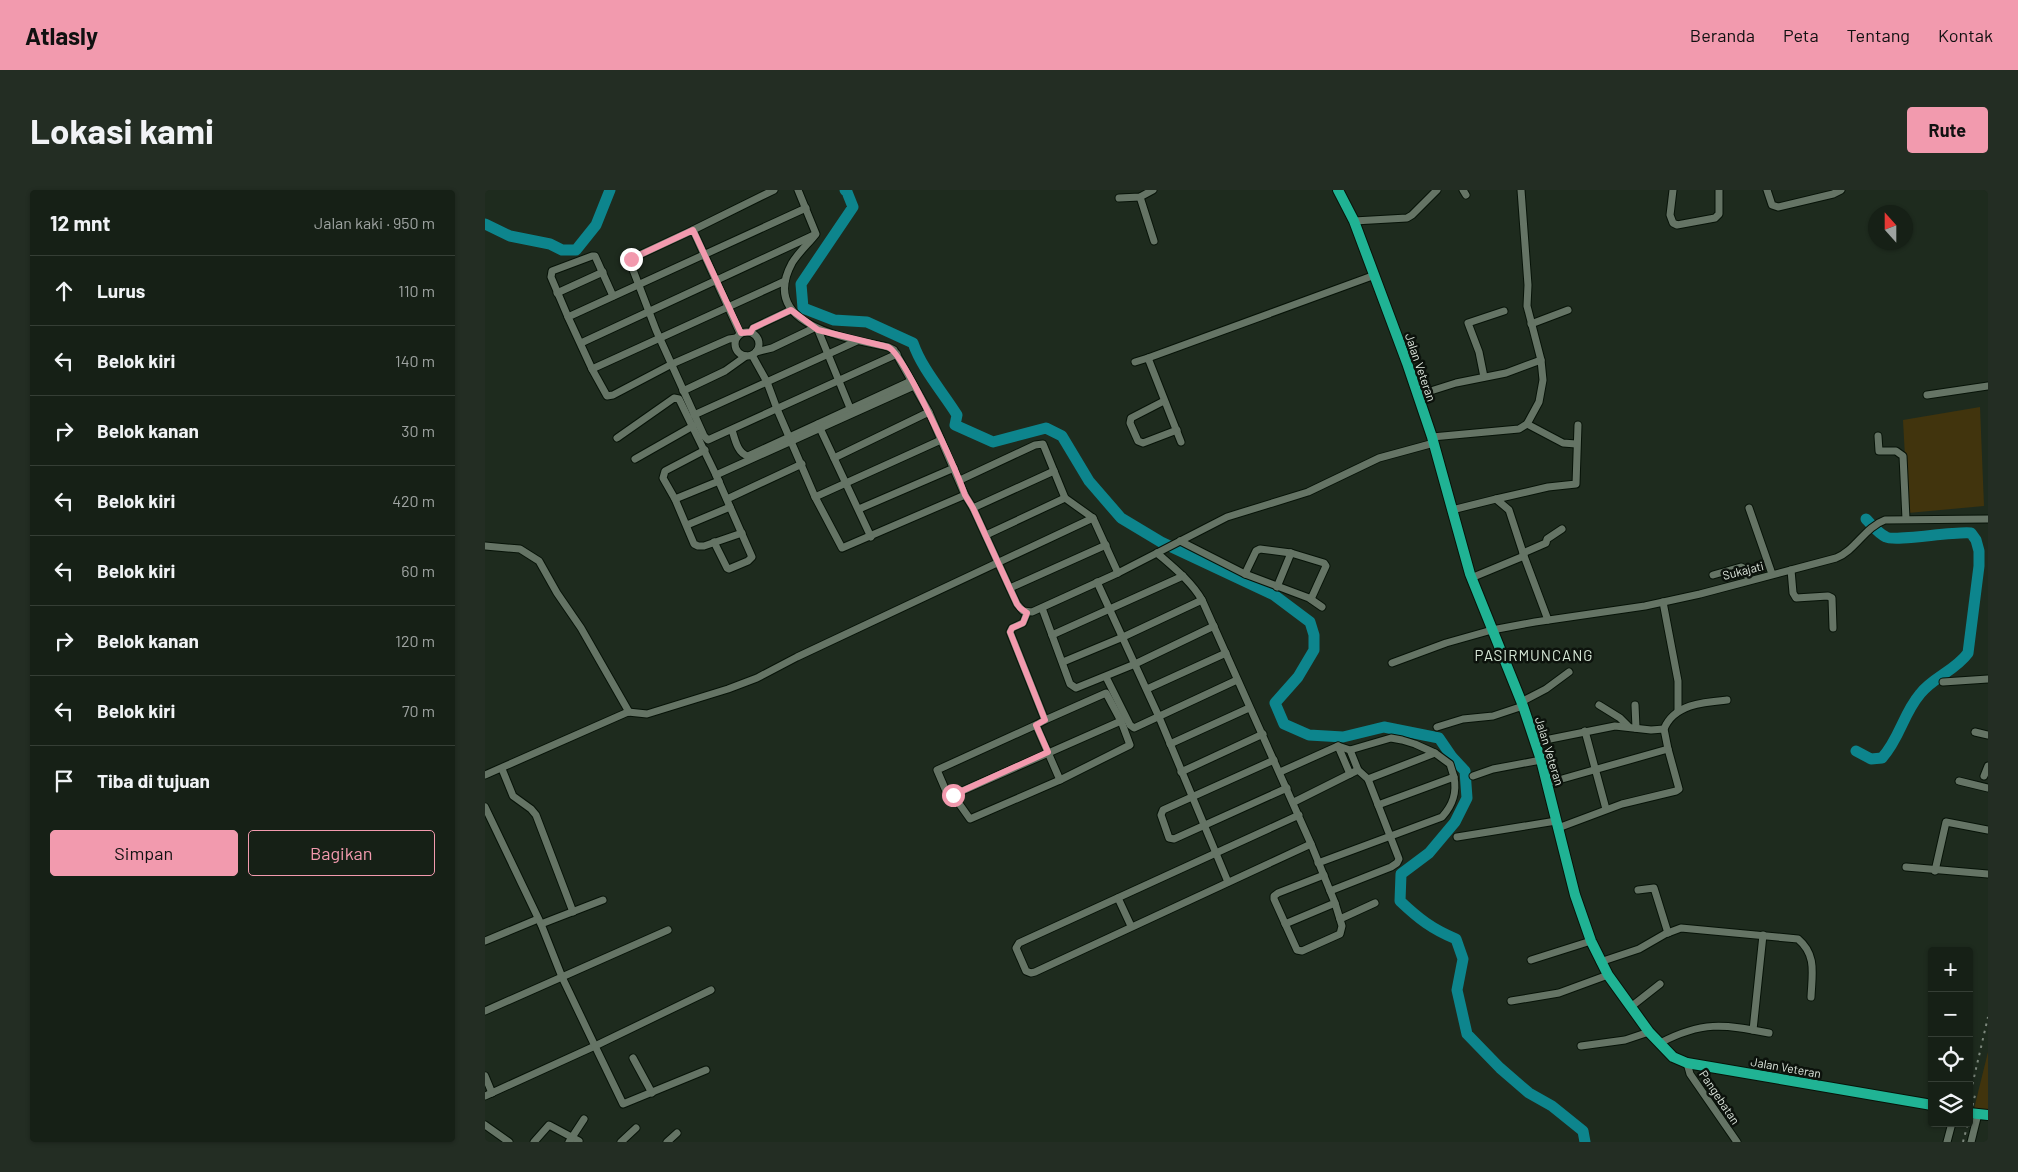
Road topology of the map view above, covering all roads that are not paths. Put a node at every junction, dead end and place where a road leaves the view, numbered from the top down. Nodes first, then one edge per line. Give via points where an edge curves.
1 (774, 190) edge
2 (798, 190) edge
3 (1153, 190) edge
4 (1338, 190) edge
5 (1437, 190) edge
6 (1521, 190) edge
7 (1673, 190) edge
8 (1719, 190) edge
9 (1767, 190) edge
10 (1841, 190) edge
11 (1141, 197) junction
12 (1119, 198) dead end
13 (806, 208) junction
14 (1354, 221) junction
15 (693, 230) junction
16 (816, 234) junction
17 (1153, 241) dead end
18 (705, 254) junction
19 (603, 272) junction
20 (1375, 275) junction
21 (717, 281) junction
22 (785, 281) junction
23 (638, 284) junction
24 (557, 293) junction
25 (613, 296) junction
26 (729, 306) junction
27 (791, 310) junction
28 (1568, 310) dead end
29 (1504, 311) dead end
30 (648, 312) junction
31 (568, 317) junction
32 (1531, 324) junction
33 (816, 329) junction
34 (751, 332) junction
35 (738, 335) junction
36 (660, 339) junction
37 (858, 340) junction
38 (581, 343) junction
39 (751, 354) junction
40 (828, 354) junction
41 (897, 354) junction
42 (1148, 358) junction
43 (1541, 360) junction
44 (1135, 362) dead end
45 (672, 364) junction
46 (592, 369) junction
47 (1484, 377) junction
48 (838, 380) junction
49 (767, 382) junction
50 (913, 383) junction
51 (1988, 386) edge
52 (683, 391) junction
53 (1418, 395) junction
54 (1927, 395) dead end
55 (1164, 401) junction
56 (777, 408) junction
57 (850, 408) junction
58 (929, 412) junction
59 (694, 415) junction
60 (1527, 424) junction
61 (819, 425) junction
62 (1577, 425) dead end
63 (693, 426) junction
64 (731, 430) junction
65 (1177, 430) junction
66 (1878, 436) dead end
67 (725, 437) dead end
68 (617, 438) dead end
69 (790, 438) junction
70 (941, 440) junction
71 (1433, 440) junction
72 (1181, 442) dead end
73 (1576, 444) junction
74 (704, 448) junction
75 (834, 458) junction
76 (635, 459) dead end
77 (802, 464) junction
78 (954, 468) junction
79 (1054, 470) junction
80 (718, 478) junction
81 (960, 480) junction
82 (846, 483) junction
83 (965, 495) junction
84 (815, 497) junction
85 (1065, 498) junction
86 (675, 499) junction
87 (1496, 499) junction
88 (727, 500) junction
89 (730, 507) junction
90 (973, 508) junction
91 (1749, 508) dead end
92 (859, 509) junction
93 (1452, 510) junction
94 (1093, 518) junction
95 (1906, 518) junction
96 (1988, 519) edge
97 (687, 525) junction
98 (1562, 529) dead end
99 (742, 533) junction
100 (986, 535) junction
101 (871, 537) junction
102 (714, 542) junction
103 (1179, 542) junction
104 (1106, 545) junction
105 (485, 546) edge
106 (1159, 552) junction
107 (1291, 553) junction
108 (1523, 555) junction
109 (998, 562) junction
110 (1791, 570) junction
111 (1118, 573) junction
112 (1245, 574) junction
113 (1772, 574) junction
114 (1713, 575) dead end
115 (1183, 576) junction
116 (1471, 578) junction
117 (1749, 580) junction
118 (1097, 582) junction
119 (1277, 587) junction
120 (1010, 588) junction
121 (1311, 599) junction
122 (1202, 600) junction
123 (1663, 602) junction
124 (1322, 606) dead end
125 (1041, 608) junction
126 (1110, 610) junction
127 (1027, 613) junction
128 (1548, 620) junction
129 (1213, 626) junction
130 (1833, 628) dead end
131 (1492, 630) junction
132 (1053, 635) junction
133 (1123, 637) junction
134 (1226, 653) junction
135 (1063, 662) junction
136 (1392, 663) dead end
137 (1135, 664) junction
138 (1569, 672) dead end
139 (1106, 676) junction
140 (1988, 678) edge
141 (1237, 680) junction
142 (1943, 682) dead end
143 (1147, 689) junction
144 (1727, 700) dead end
145 (1522, 704) junction
146 (1599, 705) dead end
147 (1635, 705) dead end
148 (1249, 708) junction
149 (1678, 711) junction
150 (627, 713) junction
151 (1159, 717) junction
152 (1045, 720) junction
153 (1121, 721) junction
154 (1036, 725) junction
155 (1628, 726) junction
156 (1437, 727) dead end
157 (1636, 728) junction
158 (1664, 729) junction
159 (1585, 731) junction
160 (1975, 732) dead end
161 (1263, 734) junction
162 (1988, 735) edge
163 (1535, 742) junction
164 (1170, 744) junction
165 (1338, 746) junction
166 (1668, 749) junction
167 (1350, 750) junction
168 (1048, 752) junction
169 (1435, 753) junction
170 (1274, 760) junction
171 (1541, 760) junction
172 (1988, 766) edge
173 (502, 768) junction
174 (1594, 769) junction
175 (1358, 770) junction
176 (1181, 772) junction
177 (1280, 772) junction
178 (1350, 774) junction
179 (485, 775) edge
180 (1473, 776) dead end
181 (1985, 776) dead end
182 (1454, 777) junction
183 (1367, 779) junction
184 (1060, 780) junction
185 (1959, 781) dead end
186 (1548, 783) junction
187 (1287, 788) junction
188 (1988, 788) edge
189 (953, 795) junction
190 (1193, 797) junction
191 (1294, 802) junction
192 (1378, 805) junction
193 (485, 807) edge
194 (1607, 810) junction
195 (1299, 814) junction
196 (1557, 824) junction
197 (1205, 826) junction
198 (1988, 830) edge
199 (1391, 836) junction
200 (1457, 837) dead end
201 (1311, 844) junction
202 (1217, 854) junction
203 (1319, 863) junction
204 (1905, 868) dead end
205 (1935, 871) junction
206 (1988, 874) edge
207 (1324, 875) junction
208 (1228, 882) junction
209 (1638, 890) dead end
210 (1330, 891) junction
211 (1118, 898) junction
212 (603, 900) dead end
213 (1335, 903) junction
214 (1375, 903) dead end
215 (573, 912) junction
216 (1341, 918) junction
217 (540, 921) junction
218 (1285, 924) junction
219 (1131, 926) junction
220 (668, 930) dead end
221 (1668, 933) junction
222 (1763, 935) junction
223 (485, 941) edge
224 (1591, 941) junction
225 (1531, 960) dead end
226 (1601, 962) junction
227 (1608, 975) junction
228 (561, 977) junction
229 (1660, 984) dead end
230 (711, 990) dead end
231 (1811, 996) dead end
232 (1511, 1001) dead end
233 (1631, 1006) junction
234 (485, 1010) edge
235 (1753, 1030) junction
236 (1649, 1032) junction
237 (1769, 1034) dead end
238 (1660, 1043) junction
239 (595, 1046) junction
240 (1581, 1046) dead end
241 (633, 1058) dead end
242 (1687, 1063) junction
243 (706, 1070) dead end
244 (485, 1076) edge
245 (652, 1093) junction
246 (488, 1095) edge
247 (1928, 1105) edge
248 (1978, 1114) edge
249 (584, 1119) dead end
250 (485, 1125) edge
251 (1951, 1127) edge
252 (636, 1128) dead end
253 (677, 1134) dead end
254 (570, 1140) edge
255 (579, 1141) edge
256 (509, 1142) edge
257 (534, 1142) edge
258 (621, 1142) edge
259 (667, 1142) edge
260 (1737, 1142) edge
261 (1947, 1142) edge
262 (1971, 1142) edge

1 - 15 street
2 - 13 street
3 - 11 street
4 - 14 highway, Jalan Veteran
5 - 14 street via 1413,216
6 - 32 street via 1527,306
7 - 8 street via 1670,215 1677,225 1715,218 1719,214
9 - 10 street via 1772,205 1778,207
11 - 12 street
11 - 17 street
13 - 16 street
13 - 18 street
14 - 20 highway, Jalan Veteran
15 - 18 street
15 - 23 street via 633,258 631,264
16 - 21 street
16 - 22 street via 792,263
18 - 21 street
18 - 23 street
19 - 24 street
19 - 24 street via 598,259 592,256 553,271 551,277
19 - 25 street
20 - 42 street
20 - 53 highway, Jalan Veteran
21 - 26 street
21 - 30 street
22 - 26 street
22 - 27 street via 786,301
23 - 25 street
23 - 30 street
24 - 31 street
25 - 31 street
26 - 35 street
26 - 36 street
27 - 33 street
27 - 34 street via 753,328
28 - 32 street
29 - 47 street via 1468,323
30 - 36 street
30 - 38 street
31 - 38 street
32 - 43 street
33 - 37 street
33 - 39 street
33 - 40 street
34 - 35 street
34 - 39 street via 759,342
35 - 39 street via 735,348 739,354
35 - 45 street
36 - 45 street
36 - 46 street
37 - 40 street
37 - 41 street via 888,347
38 - 46 street
39 - 49 street
39 - 52 street via 725,371
40 - 48 street
40 - 49 street
41 - 48 street
41 - 50 street
42 - 44 street
42 - 55 street
43 - 47 street via 1507,373
43 - 60 street via 1541,395
45 - 46 street via 610,396 605,394
45 - 52 street
47 - 53 street
48 - 56 street
48 - 57 street
49 - 56 street
49 - 59 street
50 - 57 street
50 - 58 street
50 - 61 street
51 - 54 street
52 - 59 street
53 - 71 highway, Jalan Veteran
55 - 65 street
55 - 65 street via 1131,418 1138,441 1143,443
56 - 64 street
56 - 69 street
57 - 61 street
58 - 70 street
58 - 75 street
59 - 64 street via 708,440
60 - 71 street via 1519,429
60 - 73 street via 1563,444
61 - 69 street
61 - 75 street
62 - 73 street
63 - 68 street via 679,399 674,398
63 - 74 street
63 - 76 street
64 - 69 street via 740,451 746,456
65 - 72 street
66 - 95 street via 1879,451 1896,451 1903,456
67 - 74 street
69 - 77 street
69 - 80 street
70 - 78 street
70 - 82 street
71 - 93 highway, Jalan Veteran
71 - 103 street via 1379,458 1308,492 1227,517
73 - 87 street via 1575,484 1548,486
74 - 80 street
74 - 86 street via 663,474
75 - 82 street
77 - 84 street
77 - 88 street
78 - 81 street
78 - 92 street
79 - 81 street via 1041,443
79 - 85 street
79 - 90 street
80 - 86 street
80 - 88 street
81 - 83 street
82 - 84 street
82 - 92 street
83 - 90 street
83 - 101 street
84 - 101 street via 842,548
85 - 94 street
85 - 100 street
86 - 97 street
87 - 93 street
87 - 108 street via 1509,511
88 - 89 street
89 - 97 street
89 - 99 street
90 - 100 street
91 - 113 street
92 - 101 street
93 - 116 highway, Jalan Veteran
94 - 104 street
94 - 109 street
95 - 96 street, Sukajati
95 - 110 street, Sukajati via 1885,520 1874,526 1839,556
97 - 102 street via 694,544 704,546
98 - 108 street
99 - 102 street
99 - 102 street via 753,555 748,561 729,569
100 - 109 street
103 - 106 street
103 - 112 street
104 - 111 street
104 - 120 street
105 - 150 street via 520,549 539,561 581,628
106 - 111 street
106 - 115 street
107 - 112 street via 1258,549
107 - 119 street
107 - 121 street via 1326,565
108 - 116 street
108 - 128 street
109 - 120 street
109 - 150 street via 757,678 647,714
110 - 113 street, Sukajati
110 - 130 street via 1796,598 1832,598
111 - 118 street
112 - 119 street
113 - 117 street, Sukajati
114 - 117 street via 1741,567
115 - 122 street
115 - 126 street
116 - 131 highway, Jalan Veteran
117 - 123 street, Sukajati
118 - 125 street
118 - 126 street
119 - 121 street
120 - 127 street via 1020,608
121 - 124 street
122 - 129 street
122 - 133 street
123 - 128 street, Sukajati
123 - 149 street via 1678,681
125 - 127 street
125 - 132 street
126 - 132 street
126 - 133 street
127 - 152 street via 1023,623 1010,632
128 - 131 street, Sukajati
129 - 134 street
129 - 137 street
131 - 136 street, Sukajati
131 - 145 highway, Jalan Veteran
132 - 135 street
133 - 135 street
133 - 137 street
134 - 141 street
134 - 143 street
135 - 139 street via 1074,687
137 - 139 street
137 - 143 street
138 - 145 street
139 - 151 street via 1131,727
140 - 142 street
141 - 148 street
141 - 151 street
143 - 151 street
144 - 149 street via 1705,701
145 - 156 street via 1493,716 1463,719
145 - 163 highway, Jalan Veteran
146 - 155 street
147 - 157 street
148 - 161 street
148 - 164 street
149 - 158 street
150 - 173 street
151 - 164 street
152 - 153 street via 1106,693
152 - 154 street
153 - 168 street
153 - 184 street via 1130,743 1128,748
154 - 168 street
154 - 189 street via 939,768 937,773 946,790
155 - 157 street
155 - 159 street
157 - 158 street
158 - 166 street
159 - 163 street
159 - 174 street
160 - 162 street
161 - 170 street
161 - 176 street
163 - 171 highway, Jalan Veteran
164 - 176 street
165 - 167 street
165 - 177 street
165 - 178 street
166 - 174 street
166 - 194 street via 1679,786 1676,792
167 - 169 street via 1391,738
167 - 175 street
168 - 184 street
168 - 189 street
169 - 182 street via 1450,764
169 - 183 street
170 - 177 street
170 - 190 street
171 - 180 street
171 - 186 highway, Jalan Veteran
172 - 181 street
173 - 179 street
173 - 215 street via 513,796 536,815
174 - 186 street
174 - 194 street
175 - 178 street
175 - 183 street
176 - 190 street
177 - 187 street
178 - 191 street
182 - 192 street
182 - 199 street via 1455,794 1442,817
183 - 192 street
184 - 189 street via 972,819 966,816
185 - 188 street
186 - 196 highway, Jalan Veteran
187 - 191 street
187 - 197 street
190 - 197 street
190 - 197 street via 1161,811 1169,838 1174,839
191 - 195 street
192 - 199 street
193 - 217 street
194 - 196 street
195 - 201 street
195 - 202 street
196 - 200 street
196 - 224 highway, Jalan Veteran via 1575,896
197 - 202 street
198 - 205 street via 1946,822
199 - 203 street
199 - 210 street via 1399,855 1397,863
201 - 203 street
201 - 208 street
202 - 208 street
202 - 211 street
203 - 207 street
204 - 205 street
205 - 206 street
207 - 210 street
207 - 218 street via 1274,896
208 - 219 street
209 - 221 street via 1654,888
210 - 213 street
211 - 219 street
211 - 219 street via 1019,943 1016,948 1026,972 1035,972
212 - 215 street
213 - 216 street
213 - 218 street
214 - 216 street
215 - 217 street
216 - 218 street via 1339,934 1302,951 1297,950
217 - 223 street
217 - 228 street
220 - 228 street
221 - 222 street via 1681,928
221 - 226 street via 1639,949
222 - 231 street via 1798,939 1807,947 1813,966
222 - 235 street
224 - 225 street
224 - 226 highway, Jalan Veteran
226 - 227 highway, Jalan Veteran
227 - 232 street via 1559,993
227 - 233 highway, Jalan Veteran
228 - 234 street
228 - 239 street
229 - 233 street
230 - 239 street
233 - 236 highway, Jalan Veteran
235 - 237 street
235 - 238 street via 1703,1026 1686,1030
236 - 238 highway, Jalan Veteran
236 - 240 street via 1625,1040
238 - 242 highway, Jalan Veteran via 1673,1057
239 - 245 street via 621,1104
239 - 246 street
241 - 245 street
242 - 247 highway, Jalan Veteran
242 - 260 street, Pangebatan via 1690,1074
243 - 245 street
244 - 246 street
248 - 262 street
249 - 254 street
250 - 256 street
251 - 261 street
252 - 258 street
253 - 259 street
254 - 255 street
254 - 257 street via 549,1125

